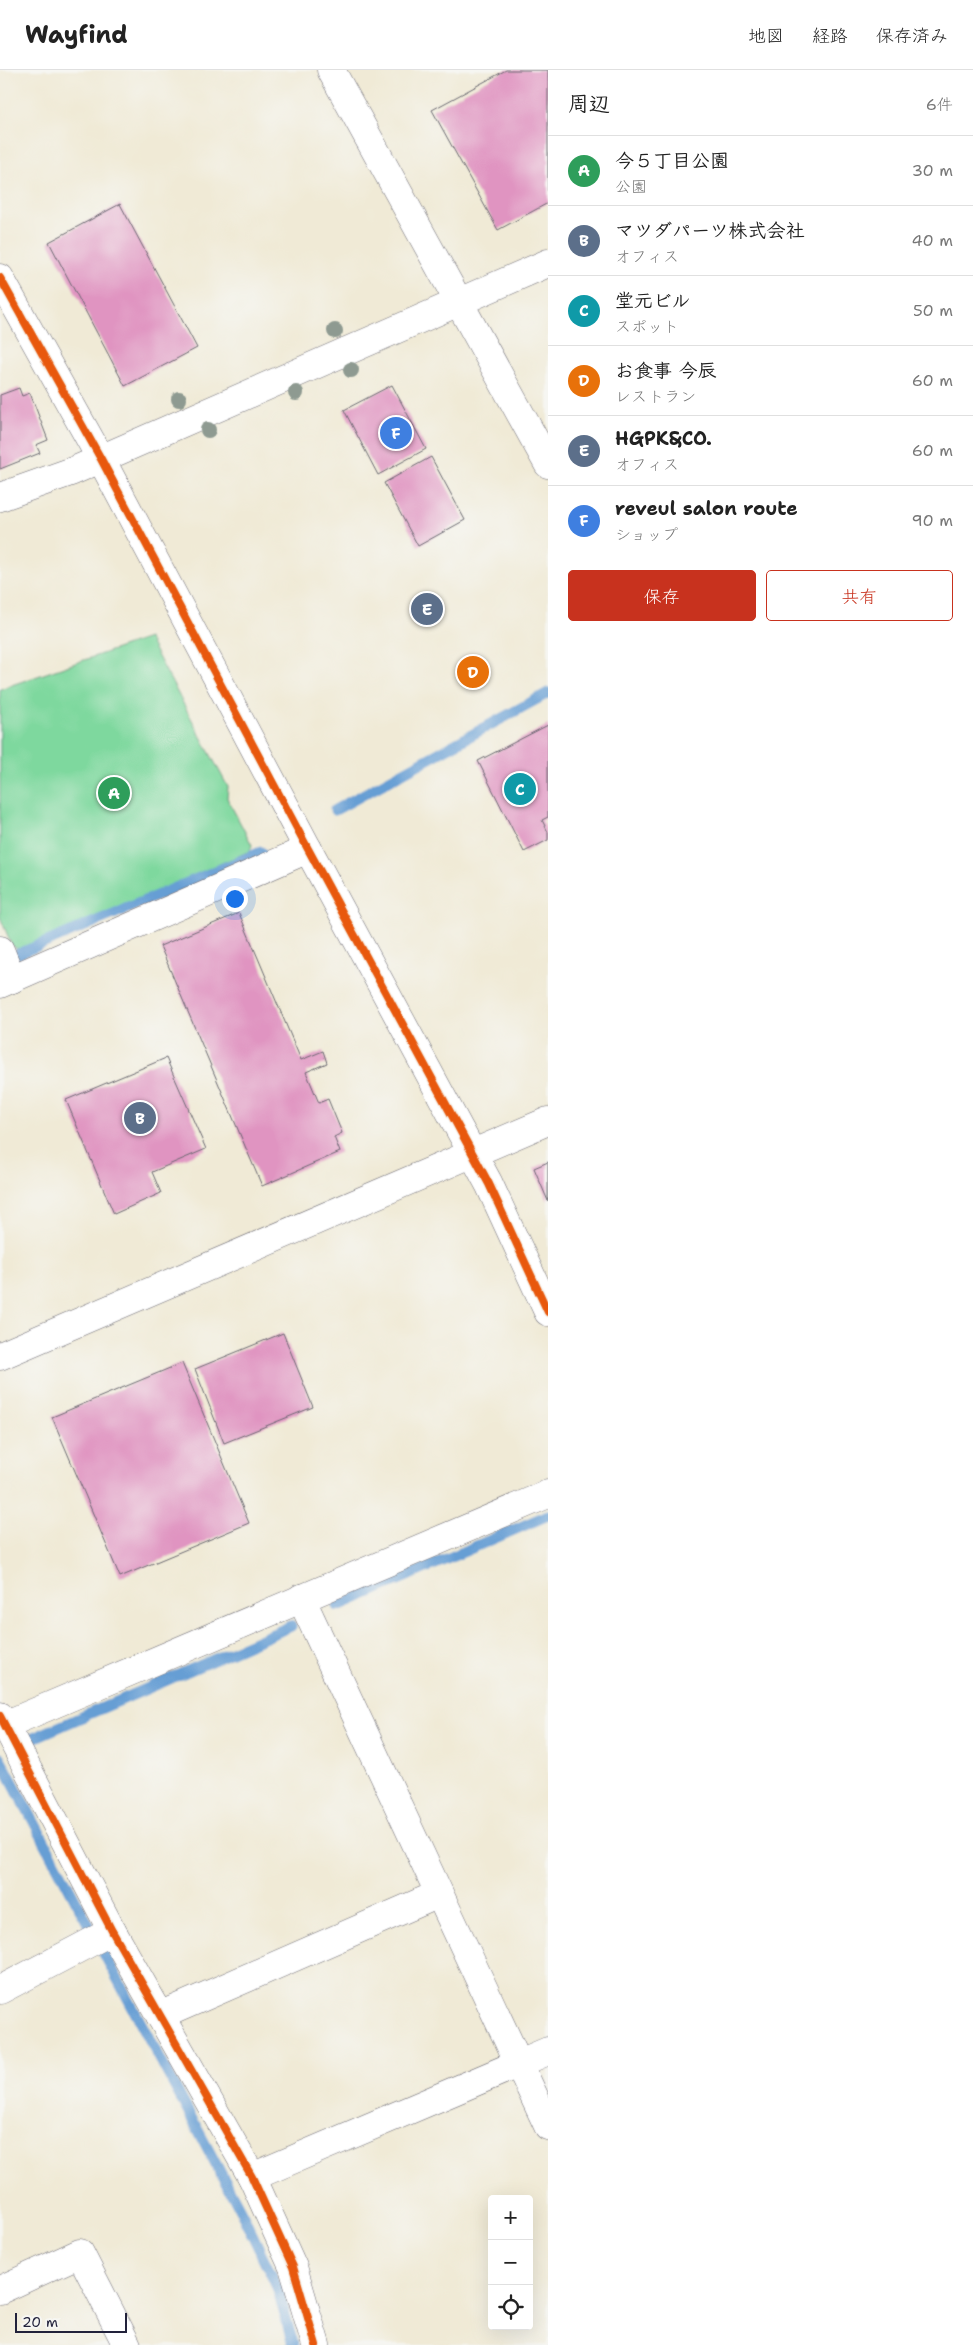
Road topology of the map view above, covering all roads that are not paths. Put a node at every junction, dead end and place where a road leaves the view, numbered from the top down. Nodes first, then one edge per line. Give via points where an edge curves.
1 (332, 70) edge
2 (548, 263) edge
3 (0, 278) edge
4 (458, 301) junction
5 (101, 458) junction
6 (548, 464) edge
7 (0, 497) edge
8 (308, 849) junction
9 (4, 967) edge
10 (548, 1121) edge
11 (472, 1153) junction
12 (548, 1312) edge
13 (0, 1356) edge
14 (548, 1494) edge
15 (301, 1598) junction
16 (7, 1732) edge
17 (439, 1894) junction
18 (101, 1937) junction
19 (0, 1990) edge
20 (160, 2016) junction
21 (548, 2051) edge
22 (518, 2063) junction
23 (548, 2126) edge
24 (252, 2177) junction
25 (0, 2290) edge
26 (127, 2345) edge
27 (316, 2345) edge

1 - 4 street
2 - 4 street
3 - 5 street
4 - 5 street
4 - 6 street
5 - 7 street
5 - 8 street
8 - 9 street
8 - 11 street
10 - 11 street
11 - 12 street
11 - 13 street
14 - 15 street
15 - 16 street
15 - 17 street
16 - 18 street
17 - 20 street
17 - 22 street
18 - 19 street
18 - 20 street
20 - 24 street
21 - 22 street
22 - 23 street
22 - 24 street
24 - 27 street via 293,2267
25 - 26 street via 80,2252

